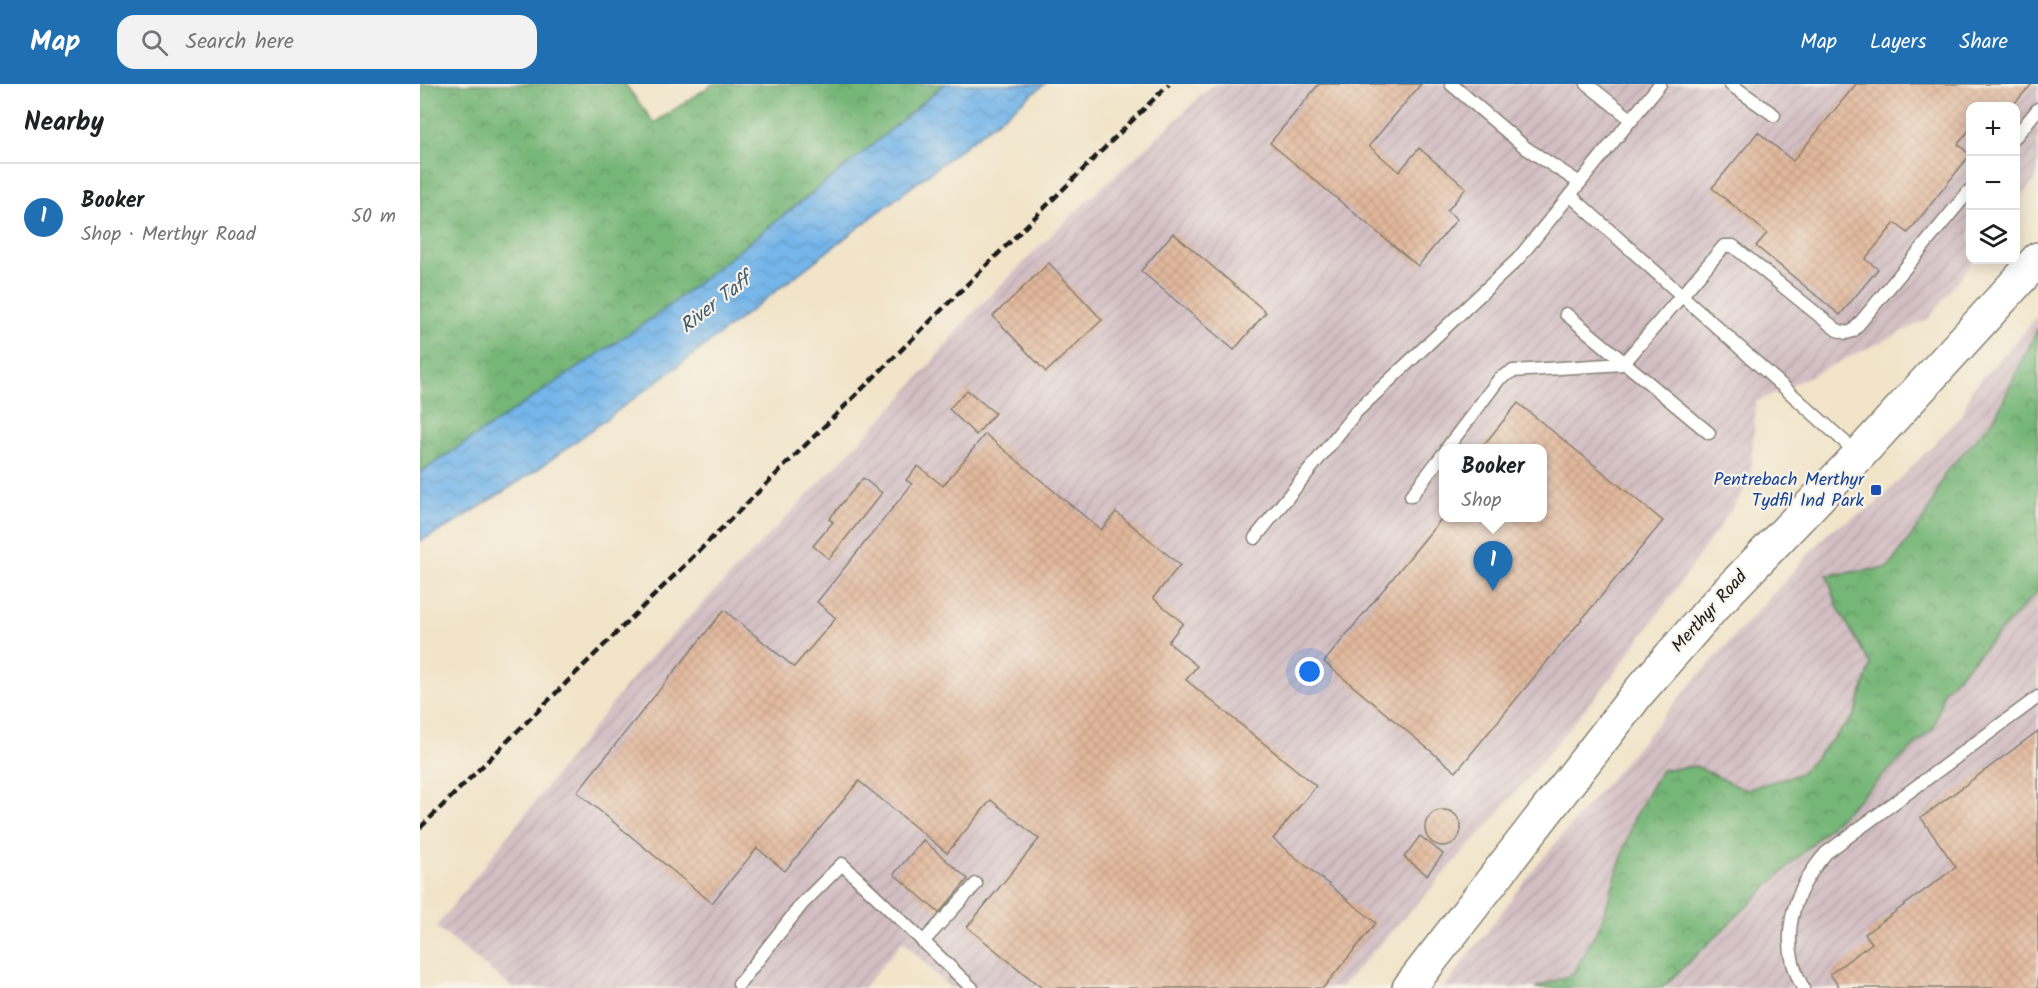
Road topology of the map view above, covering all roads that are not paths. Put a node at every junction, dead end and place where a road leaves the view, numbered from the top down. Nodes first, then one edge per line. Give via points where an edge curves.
1 (1451, 84) edge
2 (1587, 84) edge
3 (1660, 84) edge
4 (1730, 84) edge
5 (2038, 109) edge
6 (1774, 115) dead end
7 (1632, 120) junction
8 (2020, 131) edge
9 (1580, 183) junction
10 (1570, 195) junction
11 (1966, 196) edge
12 (2038, 259) edge
13 (1681, 295) junction
14 (1566, 314) dead end
15 (1623, 364) junction
16 (1709, 434) dead end
17 (1450, 444) edge
18 (1859, 455) junction
19 (1439, 458) edge
20 (1411, 496) dead end
21 (1255, 538) dead end
22 (2038, 697) edge
23 (976, 884) dead end
24 (923, 942) junction
25 (739, 984) dead end
26 (972, 988) edge
27 (1409, 988) edge
28 (1803, 988) edge

1 - 9 lane via 1527,148
2 - 7 lane
3 - 7 lane
4 - 6 lane
5 - 8 lane
7 - 9 lane
9 - 10 lane
10 - 13 lane
10 - 21 lane via 1518,259 1356,412
11 - 13 lane via 1853,331 1837,330 1733,246 1724,246
12 - 18 main road, Merthyr Road
13 - 15 lane
13 - 18 lane
14 - 15 lane
15 - 16 lane
15 - 17 lane via 1513,371 1500,378
18 - 27 main road, Merthyr Road via 1715,605 1638,693
19 - 20 lane
22 - 28 lane via 1826,853 1808,873 1797,897 1789,935 1793,970
23 - 24 lane
24 - 25 lane via 842,864 802,904
24 - 26 lane

